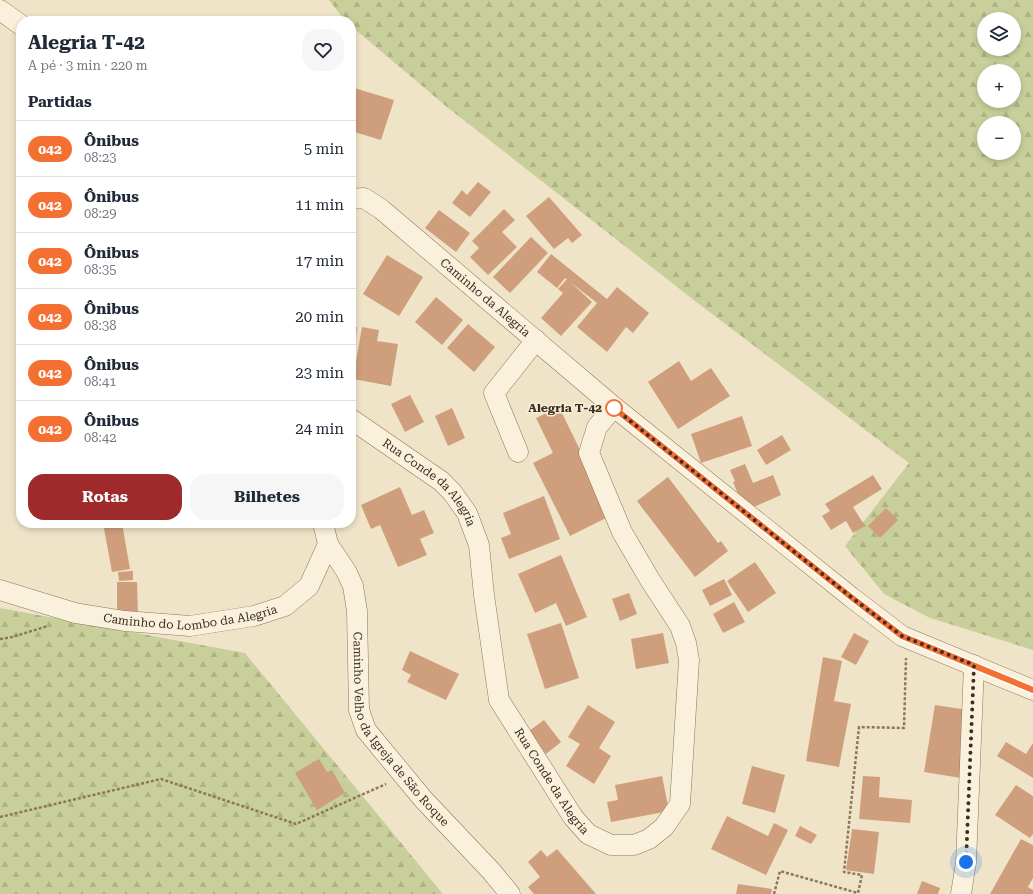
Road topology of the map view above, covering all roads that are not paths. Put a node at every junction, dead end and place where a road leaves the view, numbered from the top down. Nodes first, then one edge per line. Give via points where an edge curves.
1 (0, 10) edge
2 (16, 21) edge
3 (356, 199) edge
4 (536, 340) junction
5 (614, 408) junction
6 (356, 422) edge
7 (518, 452) dead end
8 (324, 528) edge
9 (328, 544) junction
10 (0, 590) edge
11 (974, 665) junction
12 (1033, 690) edge
13 (510, 894) edge
14 (961, 894) edge

1 - 2 street
3 - 4 street, Caminho da Alegria via 364,198 381,209
4 - 5 street, Caminho da Alegria
4 - 7 street via 494,393
5 - 6 street, Rua Conde da Alegria via 597,427 589,453 622,532 680,626 689,660 680,804 664,828 634,845 611,845 588,834 573,817 499,700 479,545 467,513 441,481
5 - 11 street, Caminho da Alegria via 902,636
8 - 9 street
9 - 10 street, Caminho do Lombo da Alegria via 308,586 285,606 254,616 190,626 125,621 75,613
9 - 13 street, Caminho Velho da Igreja de São Roque via 353,586 357,611 359,710 366,730 423,799
11 - 12 street, Caminho da Alegria
11 - 14 street via 966,862

